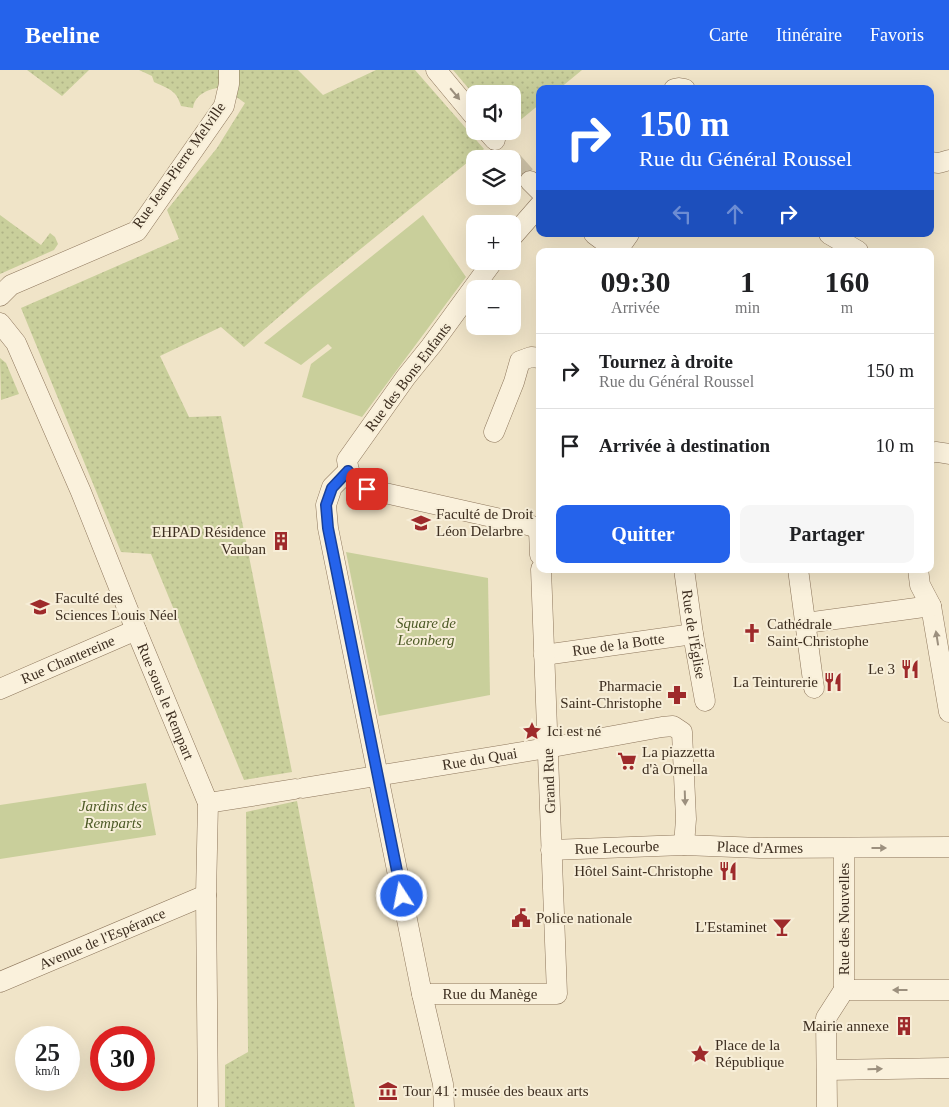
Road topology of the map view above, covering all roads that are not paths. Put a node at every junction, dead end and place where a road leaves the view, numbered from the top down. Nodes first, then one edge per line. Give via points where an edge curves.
1 (228, 70) edge
2 (436, 70) edge
3 (466, 106) edge
4 (949, 160) edge
5 (934, 162) edge
6 (536, 210) edge
7 (521, 227) edge
8 (598, 237) edge
9 (627, 237) edge
10 (834, 237) edge
11 (613, 248) edge
12 (619, 248) edge
13 (853, 248) edge
14 (486, 270) edge
15 (0, 296) edge
16 (0, 322) edge
17 (536, 358) edge
18 (494, 432) dead end
19 (934, 452) edge
20 (949, 454) edge
21 (348, 471) junction
22 (536, 528) edge
23 (540, 573) edge
24 (685, 573) edge
25 (799, 573) edge
26 (918, 573) edge
27 (931, 606) junction
28 (806, 623) junction
29 (136, 630) junction
30 (693, 634) junction
31 (544, 655) junction
32 (814, 688) dead end
33 (0, 689) edge
34 (705, 701) dead end
35 (949, 712) edge
36 (548, 748) junction
37 (378, 775) junction
38 (208, 803) junction
39 (684, 845) junction
40 (949, 847) edge
41 (844, 848) junction
42 (551, 850) junction
43 (206, 895) junction
44 (0, 982) edge
45 (844, 990) junction
46 (949, 990) edge
47 (422, 994) junction
48 (556, 994) joint
49 (949, 1068) edge
50 (827, 1070) junction
51 (208, 1107) edge
52 (444, 1107) edge
53 (828, 1107) edge

1 - 15 street, Rue Jean-Pierre Melville via 229,84 224,106 137,231 11,285
2 -> 3 street
4 - 5 street
6 - 7 street
8 - 11 street
9 - 12 street
10 - 13 street
14 - 21 street, Rue des Bons Enfants via 347,460
16 - 29 street, Rue sous le Rempart via 20,352
17 - 18 street via 520,361
19 - 20 street
21 - 22 street via 367,489
21 - 37 street via 332,488 326,505
23 - 31 street, Grand Rue
24 - 30 street, Rue de l'Église
25 - 28 street
26 - 27 street via 920,585
27 - 28 street
35 -> 27 street
28 - 32 street
29 - 33 street, Rue Chantereine
29 - 38 street, Rue sous le Rempart
30 - 31 street, Rue de la Botte
30 - 34 street, Rue de l'Église
31 - 36 street, Grand Rue
36 - 37 street, Rue du Quai
36 -> 39 street, Rue du Quai via 662,727 673,726 682,732
36 - 42 street, Grand Rue
37 - 38 street, Rue du Quai
37 - 47 street
38 - 43 street, Rue sous le Rempart
39 - 41 street, Place d'Armes
39 - 42 street, Rue Lecourbe
41 -> 40 street, Place d'Armes
41 - 45 street, Rue des Nouvelles
42 - 48 street, Grand Rue
43 - 44 street, Avenue de l'Espérance
43 - 51 street, Rue sous le Rempart
46 -> 45 street
45 - 50 street via 826,1018
47 - 48 street, Rue du Manège
47 - 52 street via 443,1084
50 -> 49 street
50 - 53 street

